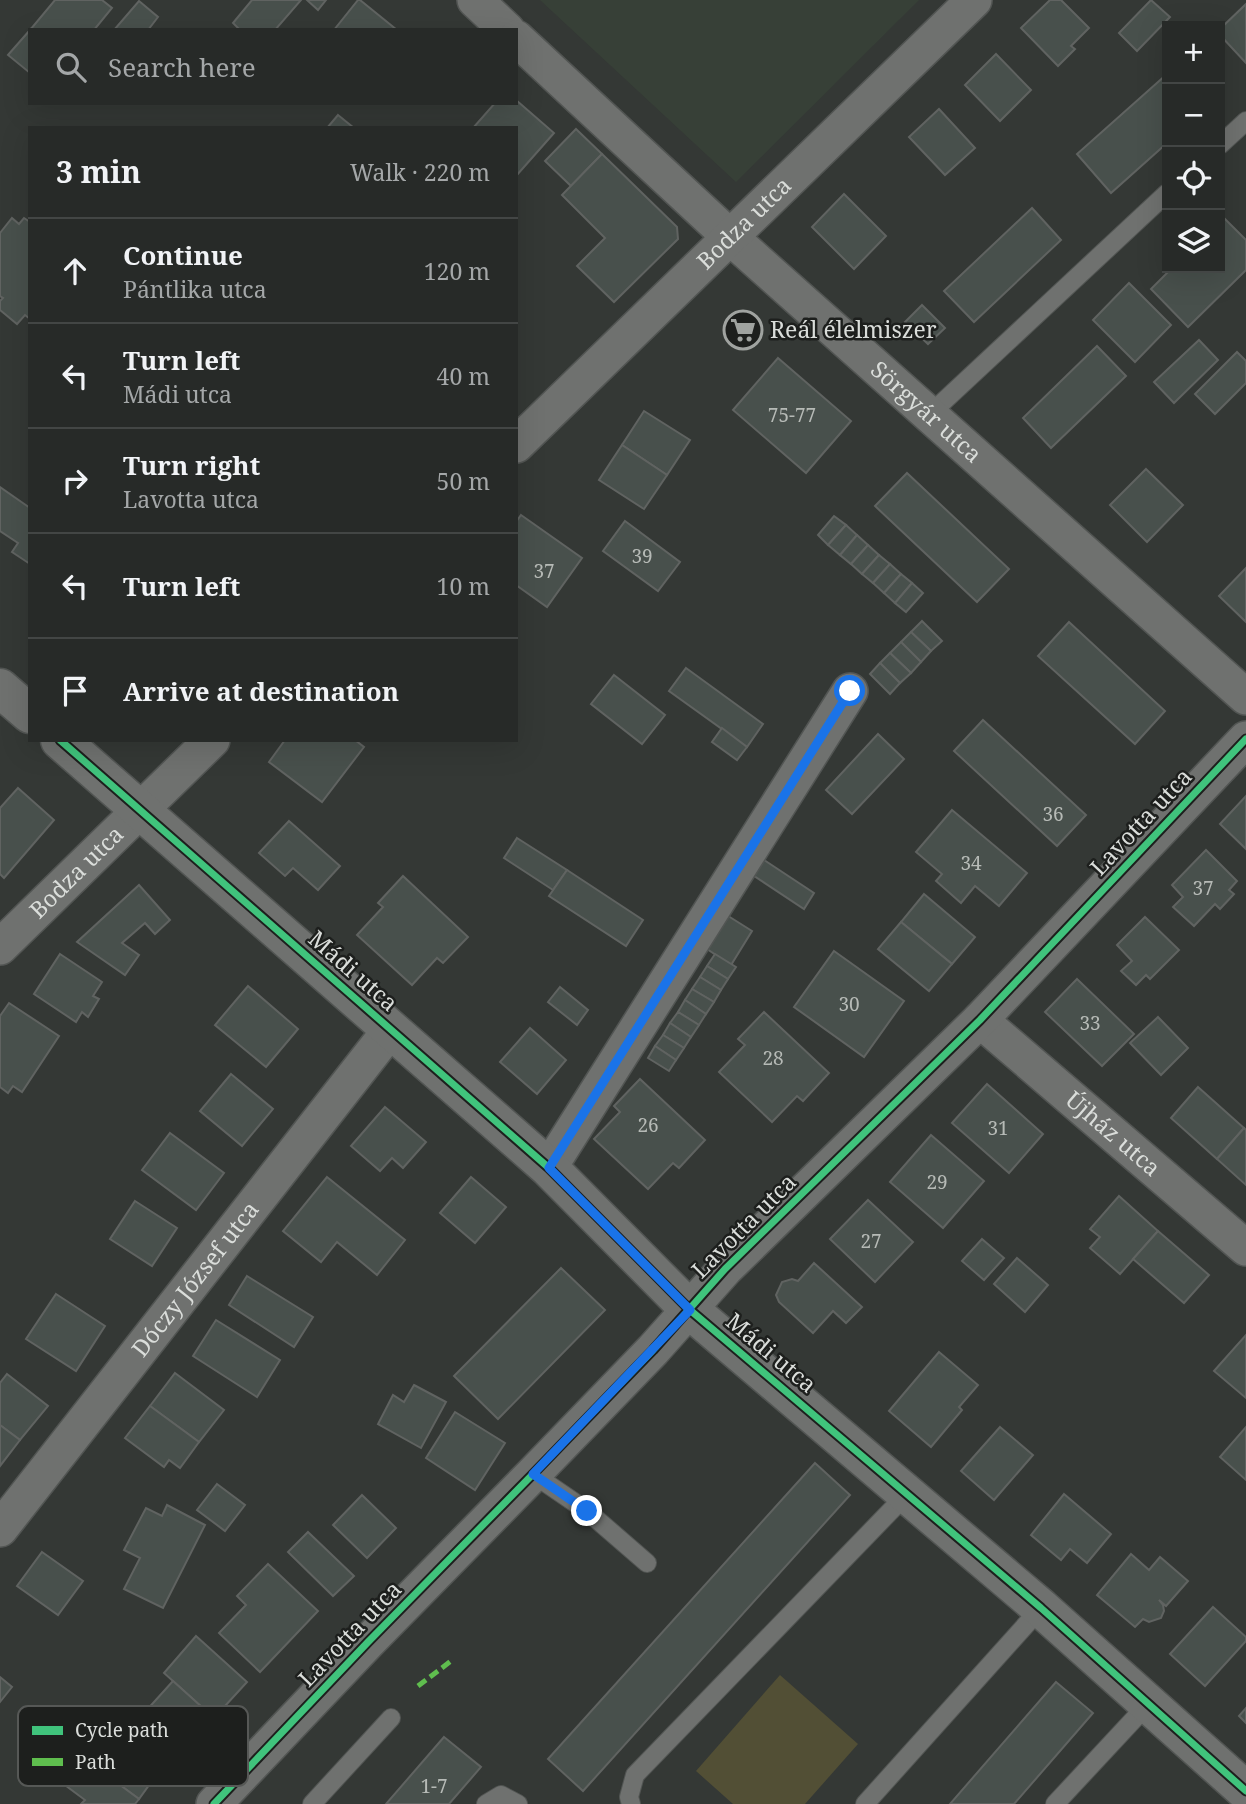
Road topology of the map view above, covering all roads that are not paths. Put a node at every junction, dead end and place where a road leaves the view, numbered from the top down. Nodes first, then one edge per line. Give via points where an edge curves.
1 (475, 0) edge
2 (974, 0) edge
3 (506, 28) edge
4 (518, 40) edge
5 (1246, 121) edge
6 (1225, 140) edge
7 (1162, 198) edge
8 (730, 237) junction
9 (930, 414) junction
10 (518, 443) edge
11 (0, 688) edge
12 (850, 691) dead end
13 (1246, 697) edge
14 (28, 712) edge
15 (1246, 739) edge
16 (62, 742) edge
17 (210, 742) edge
18 (140, 810) junction
19 (0, 947) edge
20 (980, 1020) junction
21 (391, 1029) junction
22 (549, 1168) junction
23 (1246, 1248) edge
24 (690, 1310) junction
25 (533, 1474) junction
26 (906, 1495) junction
27 (0, 1529) edge
28 (647, 1563) dead end
29 (1041, 1608) junction
30 (1149, 1703) junction
31 (391, 1718) dead end
32 (248, 1775) edge
33 (238, 1786) edge
34 (1246, 1791) edge
35 (225, 1801) edge
36 (312, 1804) edge
37 (486, 1804) edge
38 (518, 1804) edge
39 (631, 1804) edge
40 (865, 1804) edge
41 (1055, 1804) edge

1 - 3 street
2 - 8 street, Bodza utca
4 - 8 street, Sörgyár utca
5 - 6 lane
7 - 9 lane
8 - 9 street, Sörgyár utca
8 - 10 street, Bodza utca
9 - 13 street, Sörgyár utca
11 - 14 street
12 - 22 street
15 - 20 street, Lavotta utca
16 - 18 street, Mádi utca
17 - 18 street, Bodza utca
18 - 19 street, Bodza utca
18 - 21 street, Mádi utca
20 - 23 street, Újház utca
20 - 24 street, Lavotta utca via 725,1269
21 - 22 street, Mádi utca
21 - 27 street, Dóczy József utca
22 - 24 street, Mádi utca
24 - 25 street, Lavotta utca
24 - 26 street, Mádi utca
25 - 28 lane via 587,1511
25 - 32 street, Lavotta utca via 368,1642
26 - 29 street, Mádi utca
26 - 39 lane via 635,1774
29 - 30 street, Mádi utca
29 - 40 lane
30 - 34 street, Mádi utca
30 - 41 lane
31 - 36 lane
33 - 35 street, Lavotta utca
37 - 38 lane via 501,1795

